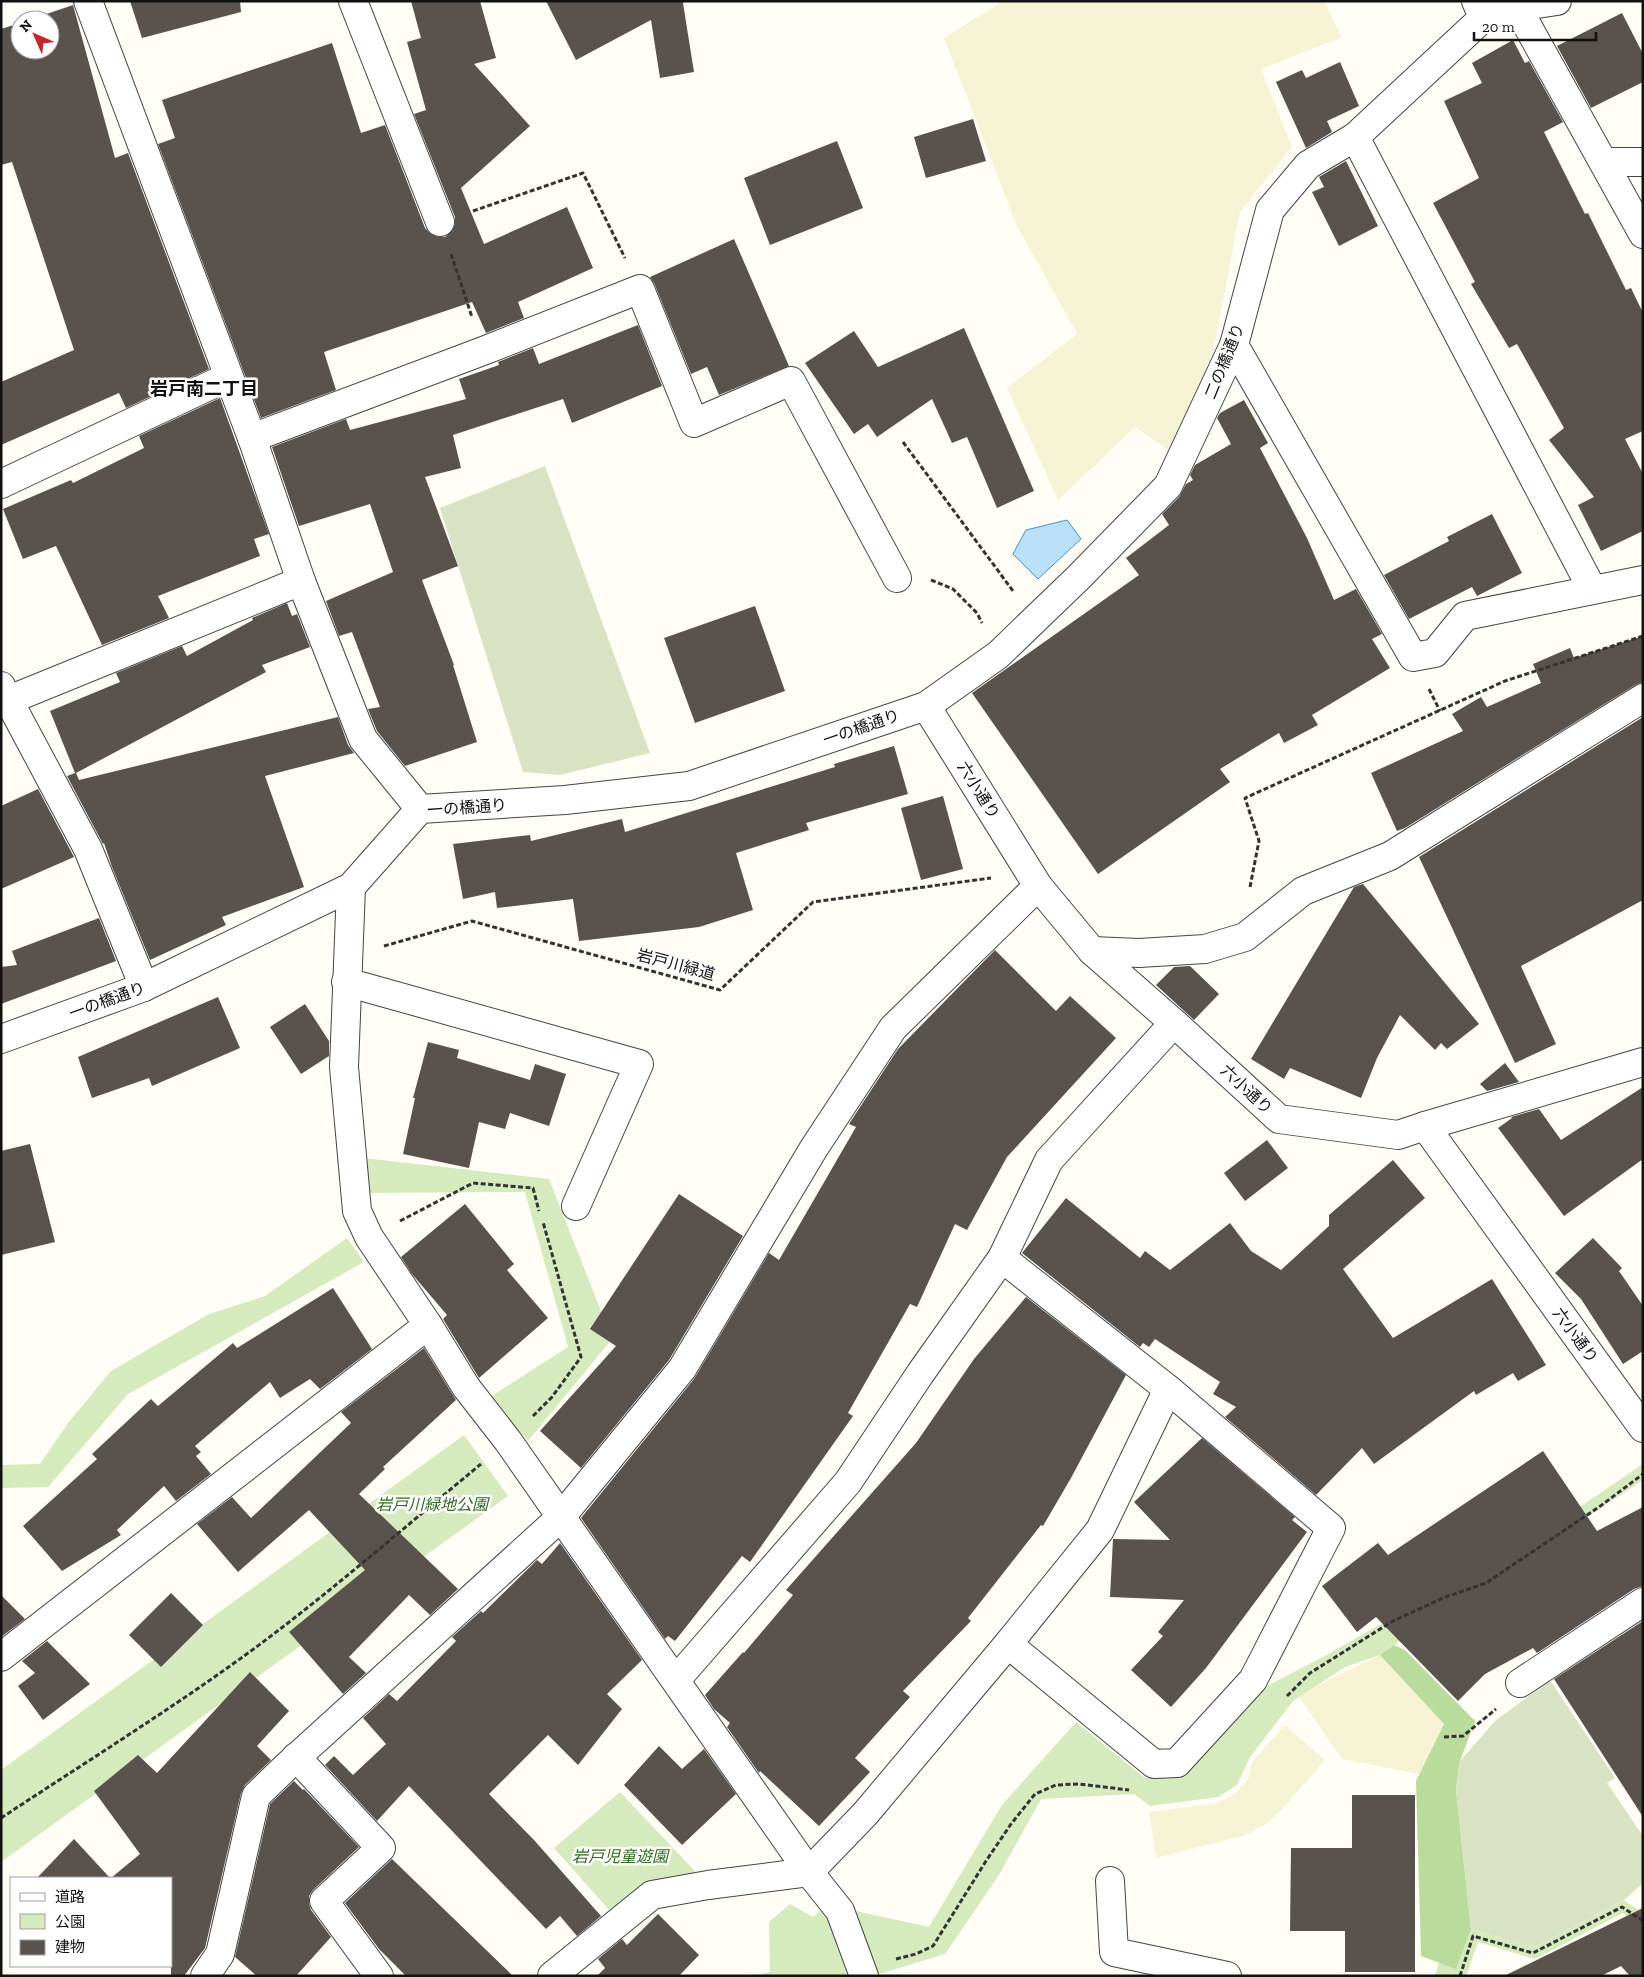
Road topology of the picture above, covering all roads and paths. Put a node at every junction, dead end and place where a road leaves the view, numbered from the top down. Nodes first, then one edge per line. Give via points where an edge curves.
1 (88, 1) edge
2 (352, 1) edge
3 (1557, 1) edge
4 (1517, 7) junction
5 (1479, 10) edge
6 (1355, 137) junction
7 (1604, 162) junction
8 (1643, 162) edge
9 (440, 222) junction
10 (1643, 234) edge
11 (640, 289) junction
12 (1234, 345) junction
13 (483, 351) junction
14 (228, 377) junction
15 (252, 438) junction
16 (903, 442) dead end
17 (1, 484) edge
18 (896, 578) joint
19 (1643, 580) edge
20 (301, 581) junction
21 (1592, 589) junction
22 (1034, 620) junction
23 (1643, 636) edge
24 (998, 655) junction
25 (5, 693) edge
26 (1643, 698) edge
27 (926, 706) junction
28 (420, 809) junction
29 (1034, 880) junction
30 (351, 887) junction
31 (1249, 890) dead end
32 (1092, 950) junction
33 (347, 969) junction
34 (144, 987) junction
35 (1174, 1023) junction
36 (1, 1038) edge
37 (1643, 1062) edge
38 (1425, 1126) junction
39 (576, 1206) dead end
40 (369, 1237) junction
41 (1002, 1258) junction
42 (428, 1325) junction
43 (1168, 1389) junction
44 (1643, 1428) edge
45 (508, 1441) junction
46 (561, 1517) junction
47 (1643, 1602) edge
48 (1008, 1644) junction
49 (1, 1657) edge
50 (676, 1680) junction
51 (1520, 1683) joint
52 (1444, 1737) dead end
53 (296, 1757) junction
54 (1, 1818) edge
55 (808, 1872) junction
56 (1110, 1881) dead end
57 (1643, 1921) edge
58 (862, 1972) edge
59 (205, 1976) edge
60 (379, 1976) edge
61 (552, 1976) edge
62 (1227, 1976) edge
63 (1460, 1976) edge

1 - 14 street
2 - 9 street
3 - 4 street
4 - 5 street
4 - 7 street
5 - 6 street, 二の橋通り
6 - 12 street, 二の橋通り via 1308,165 1270,210
6 - 21 street
7 - 8 street
7 - 10 street
9 - 11 path via 583,173
9 - 13 path
11 - 13 street
11 - 18 street via 694,423 791,381
12 - 21 street via 1412,657 1435,653 1465,616
12 - 22 street, 二の橋通り via 1168,486
13 - 15 street
14 - 15 street
14 - 17 street
15 - 20 street
16 - 22 path
18 - 24 path via 921,577 953,589 977,613
19 - 21 street
20 - 25 street
20 - 28 street via 363,739
22 - 24 street, 二の橋通り
23 - 31 path via 1505,681 1245,798 1260,841
24 - 27 street, 二の橋通り
25 - 34 street via 88,849
26 - 32 street via 1390,856 1303,891 1244,937 1205,949 1139,953
27 - 28 street, 一の橋通り via 689,786 565,800
27 - 29 street, 六小通り
28 - 30 street, 一の橋通り
29 - 32 street, 六小通り
29 - 33 path, 岩戸川緑道 via 813,902 720,990 472,921
29 - 46 street via 893,1028 814,1148 682,1369
30 - 33 street
30 - 34 street, 一の橋通り
32 - 35 street, 六小通り
33 - 39 street via 639,1064
33 - 40 street via 344,1067 357,1211
34 - 36 street, 一の橋通り
35 - 38 street, 六小通り via 1279,1119 1398,1135
35 - 41 street via 1049,1160
37 - 38 street
38 - 44 street, 六小通り
40 - 42 street
40 - 45 path via 473,1183 533,1188 581,1356 552,1397
41 - 43 street
41 - 50 street via 848,1482
42 - 45 street via 466,1387
42 - 49 street
43 - 48 street via 1100,1530
43 - 48 street via 1331,1528 1253,1680 1177,1763 1154,1764
45 - 46 street
45 - 54 path via 256,1647 130,1735
46 - 50 street
46 - 53 street
47 - 51 street
48 - 55 street via 865,1814
50 - 55 street
51 - 52 path via 1490,1715 1463,1736
53 - 59 street via 256,1796 220,1954
53 - 60 street via 381,1848 324,1901
55 - 58 street via 840,1911
55 - 61 street via 652,1895
56 - 62 street via 1114,1952
57 - 63 path via 1622,1907 1533,1954 1473,1936

